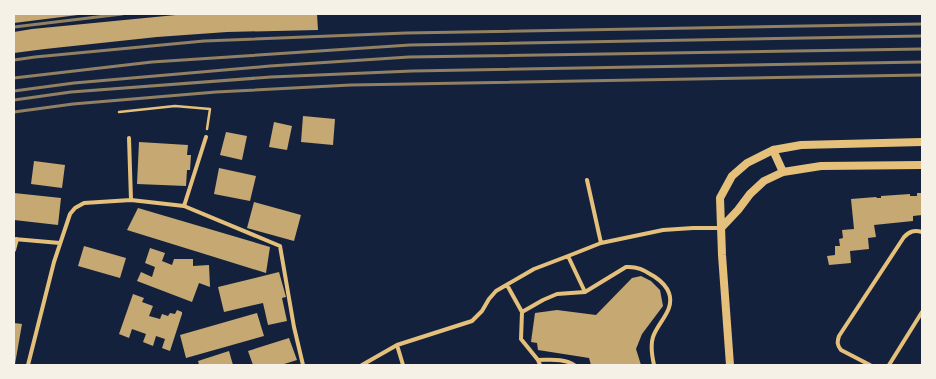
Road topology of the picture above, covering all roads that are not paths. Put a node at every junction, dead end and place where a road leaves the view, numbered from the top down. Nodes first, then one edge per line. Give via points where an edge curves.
1 (206, 137) road end
2 (129, 138) dead end
3 (922, 142) edge
4 (773, 150) junction
5 (922, 165) edge
6 (782, 172) junction
7 (587, 180) dead end
8 (131, 200) junction
9 (184, 206) junction
10 (721, 228) junction
11 (922, 232) edge
12 (15, 239) edge
13 (602, 243) junction
14 (60, 244) junction
15 (14, 250) edge
16 (568, 256) junction
17 (507, 285) junction
18 (585, 292) junction
19 (522, 312) junction
20 (922, 312) edge
21 (397, 345) junction
22 (538, 360) junction
23 (28, 365) edge
24 (303, 365) edge
25 (362, 365) edge
26 (402, 365) edge
27 (540, 365) edge
28 (574, 365) edge
29 (654, 365) edge
30 (730, 365) edge
31 (870, 365) edge
32 (889, 365) edge

1 - 9 street
2 - 8 street
3 - 4 main road via 801,146
4 - 6 main road
4 - 10 main road via 747,163 732,176 720,198
5 - 6 main road via 821,166
6 - 10 main road via 764,181
7 - 13 street
8 - 9 street
8 - 14 street via 84,203 75,208 70,214
9 - 24 street via 280,246
10 - 13 street via 663,230
10 - 30 main road
11 - 31 street via 912,231 904,236 839,336 837,342 841,350
12 - 14 street
12 - 15 street
13 - 16 street
14 - 23 street
16 - 17 street via 534,269
16 - 18 street
17 - 19 street
17 - 21 street via 496,291 472,321
18 - 19 street via 557,294
18 - 29 street via 626,267 633,266 662,281 671,298 669,310 652,339
19 - 22 street via 521,339
20 - 32 street
21 - 25 street
21 - 26 street
22 - 27 street
22 - 28 street via 560,360

